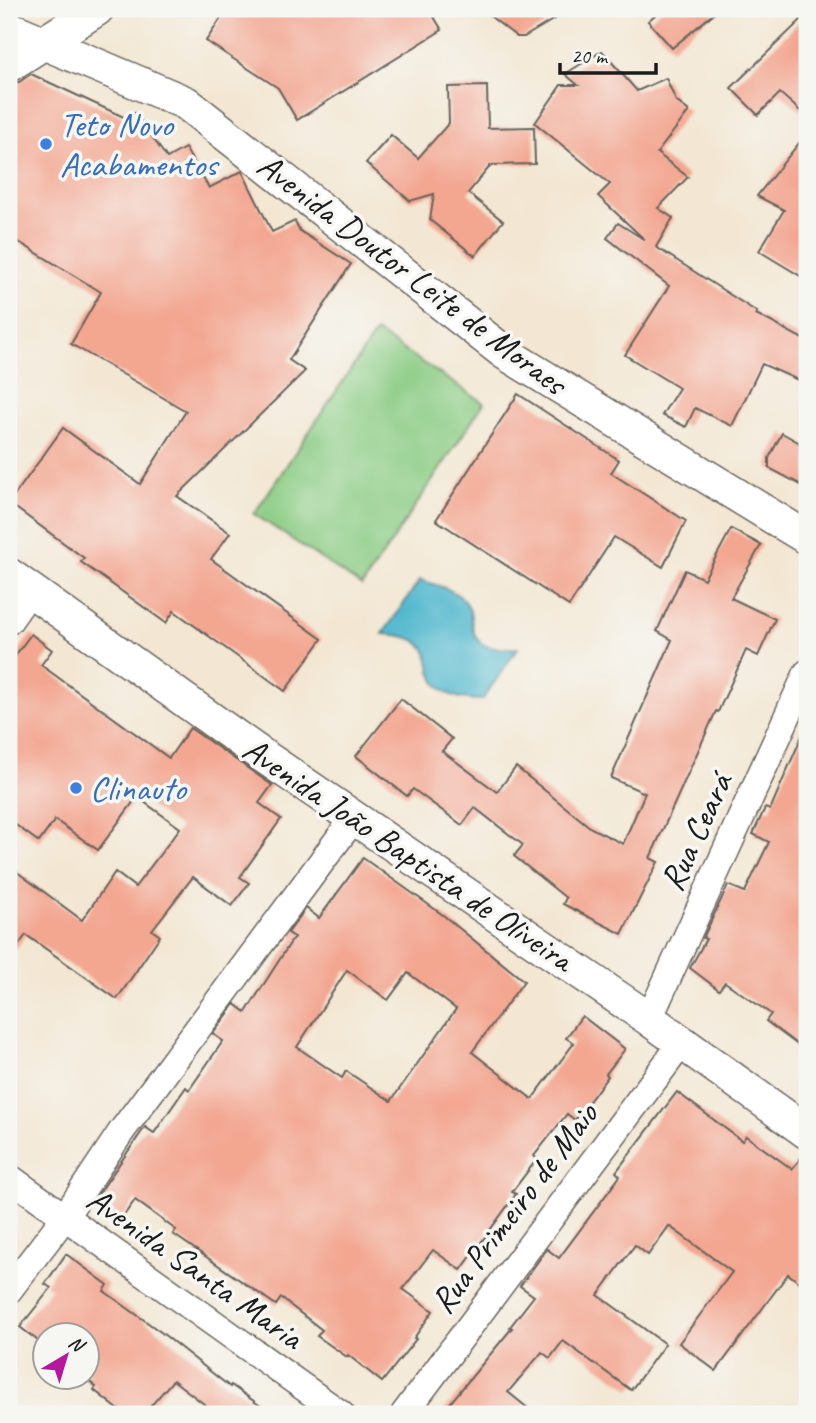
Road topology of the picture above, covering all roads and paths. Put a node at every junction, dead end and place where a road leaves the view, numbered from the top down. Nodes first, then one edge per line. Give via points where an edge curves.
1 (97, 9) edge
2 (9, 29) edge
3 (43, 44) junction
4 (9, 65) edge
5 (807, 538) edge
6 (19, 583) edge
7 (9, 621) edge
8 (807, 673) edge
9 (354, 818) junction
10 (649, 1019) junction
11 (681, 1044) junction
12 (807, 1132) edge
13 (9, 1177) edge
14 (64, 1218) junction
15 (9, 1290) edge
16 (341, 1414) edge
17 (404, 1414) edge

1 - 3 street
2 - 3 street, Avenida Doutor Leite de Moraes
3 - 4 street
3 - 5 street, Avenida Doutor Leite de Moraes via 186,103 505,353
6 - 7 street
6 - 9 street, Avenida João Baptista de Oliveira
8 - 10 street, Rua Ceará
9 - 10 street, Avenida João Baptista de Oliveira
9 - 14 street via 121,1132
10 - 11 street, Avenida João Baptista de Oliveira
11 - 12 street, Avenida João Baptista de Oliveira
11 - 17 street, Rua Primeiro de Maio
13 - 14 street, Avenida Santa Maria
14 - 15 street
14 - 16 street, Avenida Santa Maria

